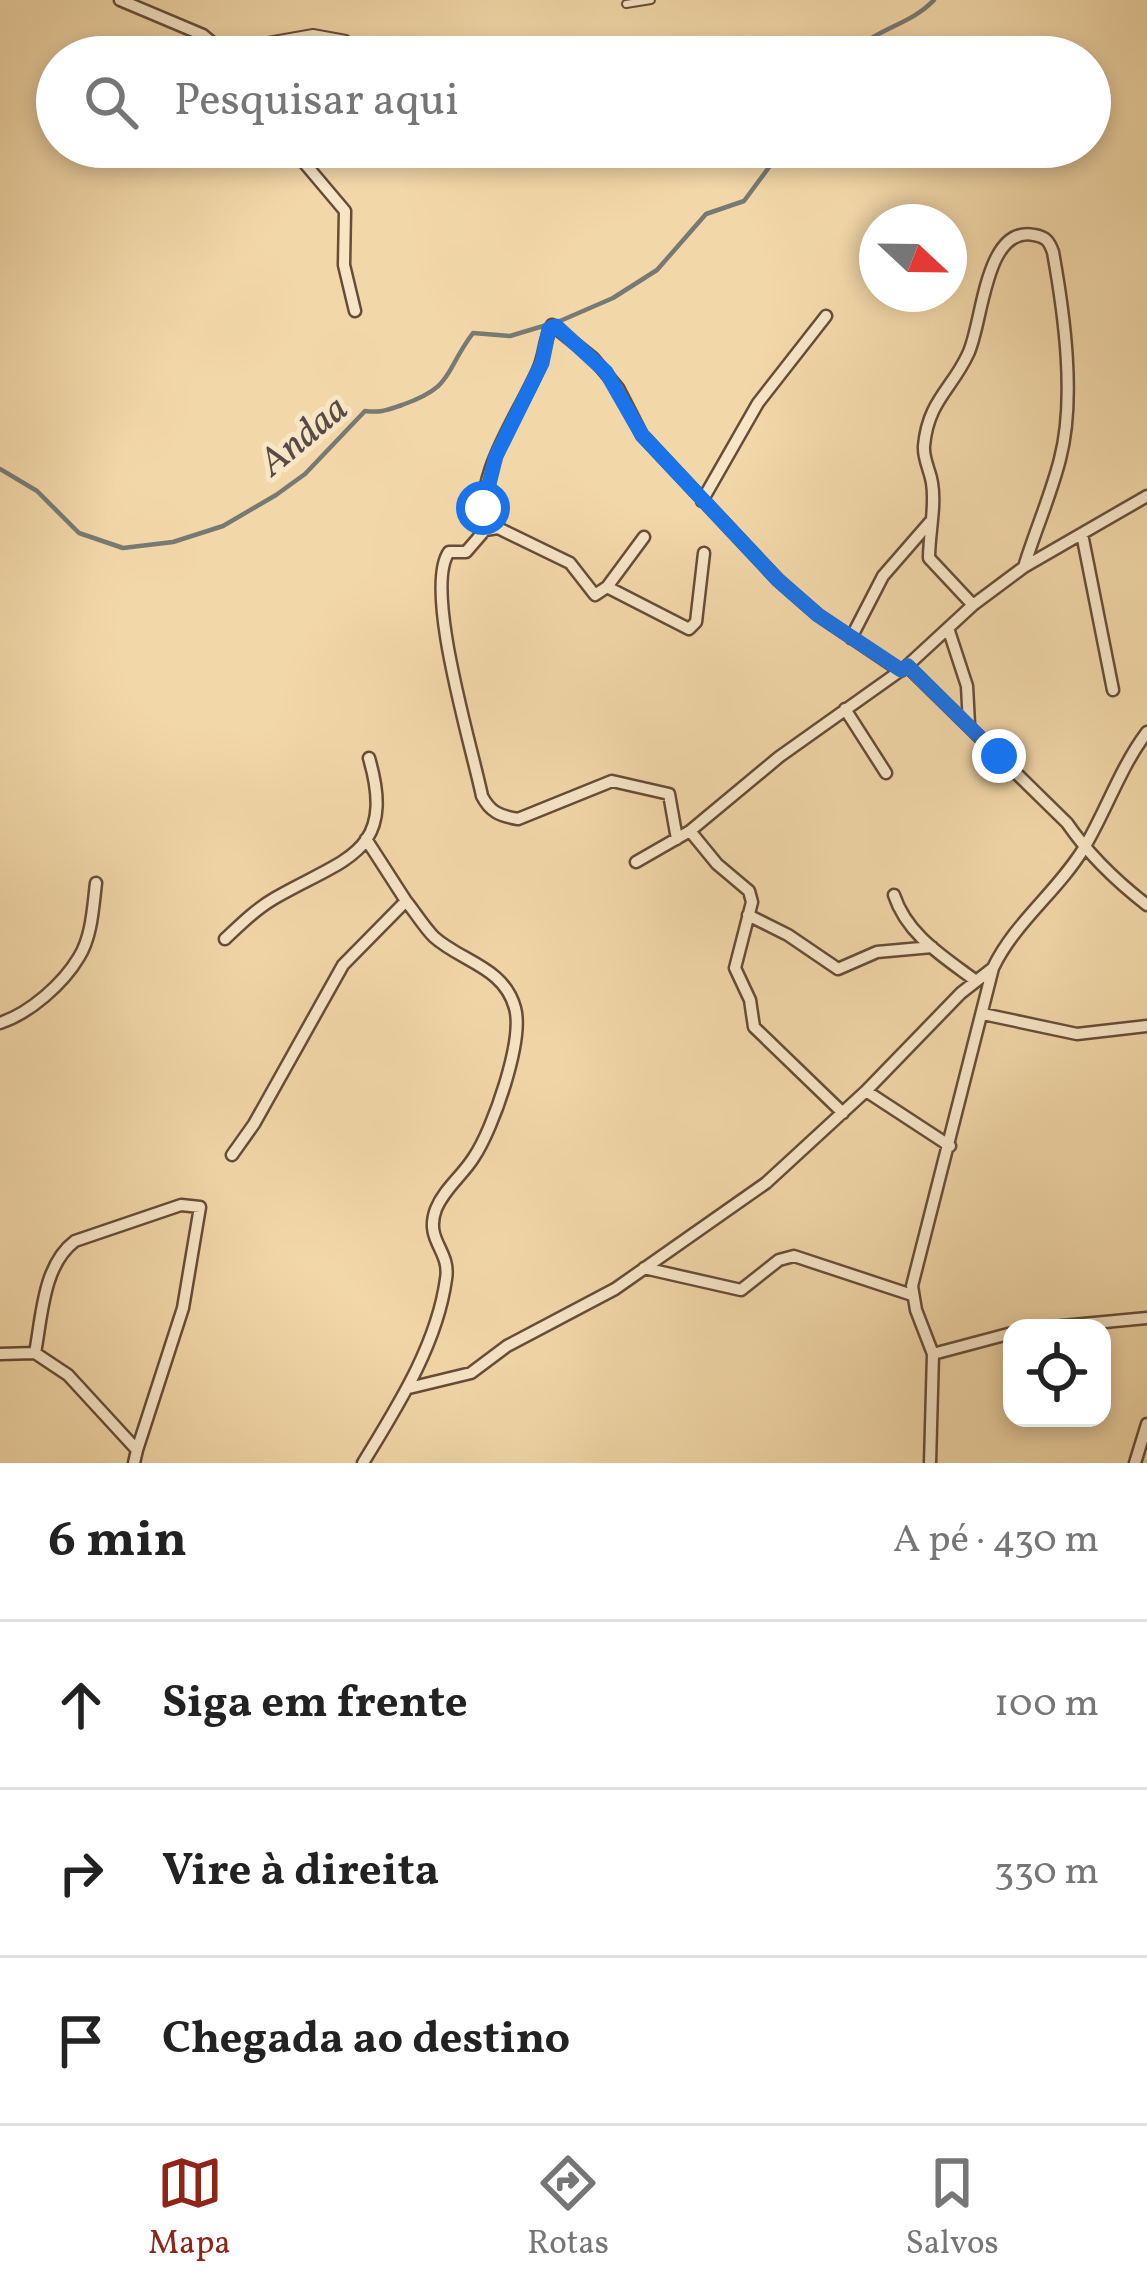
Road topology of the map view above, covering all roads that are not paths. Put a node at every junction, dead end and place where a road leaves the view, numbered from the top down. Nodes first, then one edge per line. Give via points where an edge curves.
1 (121, 0) edge
2 (651, 0) edge
3 (626, 4) dead end
4 (203, 36) edge
5 (308, 168) edge
6 (355, 311) dead end
7 (826, 316) dead end
8 (1147, 496) edge
9 (702, 501) junction
10 (930, 522) junction
11 (485, 530) junction
12 (1082, 533) junction
13 (644, 537) dead end
14 (704, 554) dead end
15 (1024, 567) junction
16 (607, 587) junction
17 (973, 604) junction
18 (948, 628) junction
19 (851, 638) junction
20 (904, 668) junction
21 (1113, 690) dead end
22 (845, 710) junction
23 (969, 724) junction
24 (1147, 732) edge
25 (369, 758) dead end
26 (886, 773) dead end
27 (690, 831) junction
28 (366, 839) junction
29 (676, 839) junction
30 (1084, 848) junction
31 (635, 862) dead end
32 (96, 883) dead end
33 (894, 896) dead end
34 (406, 901) junction
35 (1147, 904) edge
36 (748, 915) junction
37 (225, 939) dead end
38 (932, 947) junction
39 (993, 968) junction
40 (976, 981) junction
41 (982, 1014) junction
42 (0, 1024) edge
43 (1147, 1026) edge
44 (866, 1090) junction
45 (843, 1113) junction
46 (950, 1146) junction
47 (232, 1155) dead end
48 (644, 1268) junction
49 (912, 1295) junction
50 (1147, 1318) edge
51 (1111, 1320) edge
52 (1003, 1335) edge
53 (35, 1353) junction
54 (0, 1354) edge
55 (933, 1354) junction
56 (409, 1388) junction
57 (1147, 1424) edge
58 (135, 1456) edge
59 (363, 1463) edge
60 (930, 1463) edge
61 (1135, 1463) edge

1 - 4 street
2 - 3 lane
5 - 6 street via 344,211
7 - 9 street via 758,403
8 - 12 street
9 - 11 street via 642,435 606,372 552,325 496,456
9 - 19 street via 778,580
10 - 15 street via 924,446 932,412 971,350 1006,240 1042,237 1051,244 1064,310 1065,424
10 - 17 street via 929,558
10 - 19 street via 883,576
11 - 16 street via 498,528 570,563 595,595
11 - 29 street via 466,552 444,556 440,602 487,807 518,819 621,781 670,794
12 - 15 street
12 - 21 street
13 - 16 street
14 - 16 street via 689,629
15 - 17 street
17 - 18 street
18 - 20 street
18 - 23 street via 967,686
19 - 20 street
20 - 22 street
20 - 23 street
22 - 26 street
22 - 27 street
23 - 30 street
24 - 30 street
25 - 28 street via 380,797
27 - 29 street
27 - 36 street via 749,891
28 - 34 street
28 - 37 street via 345,863 273,899
29 - 31 street
30 - 35 street
30 - 39 street
32 - 42 street via 81,955 30,1007
33 - 38 street
34 - 47 street via 343,965
34 - 56 street via 435,938 507,987 519,1026 482,1144 434,1215 432,1235 448,1272
36 - 38 street via 838,969 877,952
36 - 45 street via 735,968 754,1027
38 - 40 street
39 - 40 street
39 - 41 street
40 - 44 street
41 - 43 street via 1077,1034
41 - 46 street
44 - 45 street
44 - 46 street
45 - 48 street via 766,1183
46 - 49 street
48 - 49 street via 741,1290 794,1256
48 - 56 street via 472,1372
49 - 55 street
50 - 51 street
52 - 55 street
53 - 54 street
53 - 58 street via 68,1375
53 - 58 street via 64,1249 181,1205 200,1208 183,1308
55 - 60 street
56 - 59 street
57 - 61 street

